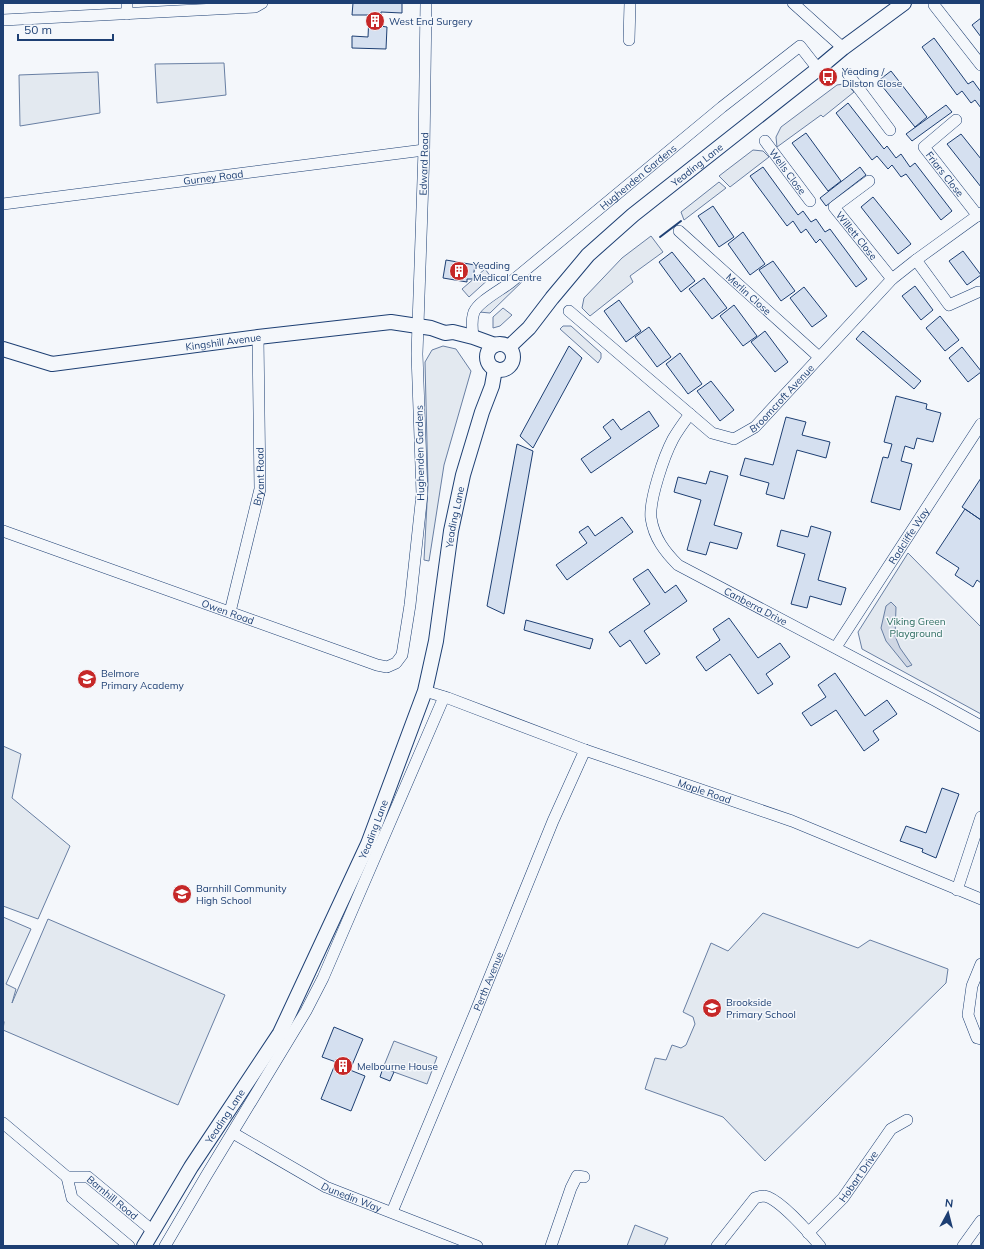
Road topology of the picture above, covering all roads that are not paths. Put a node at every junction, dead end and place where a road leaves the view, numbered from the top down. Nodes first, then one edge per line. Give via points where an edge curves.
1 (262, 3) edge
2 (426, 3) edge
3 (630, 3) edge
4 (793, 3) edge
5 (904, 3) edge
6 (934, 5) dead end
7 (127, 8) edge
8 (3, 20) edge
9 (629, 40) dead end
10 (843, 48) junction
11 (981, 65) edge
12 (818, 69) junction
13 (848, 74) dead end
14 (956, 120) dead end
15 (890, 130) dead end
16 (765, 141) dead end
17 (424, 150) junction
18 (869, 181) dead end
19 (810, 201) dead end
20 (3, 204) edge
21 (979, 215) edge
22 (679, 231) dead end
23 (916, 260) junction
24 (892, 279) junction
25 (978, 292) dead end
26 (569, 311) dead end
27 (418, 326) junction
28 (445, 333) junction
29 (258, 337) junction
30 (473, 337) junction
31 (509, 348) junction
32 (3, 349) edge
33 (491, 350) junction
34 (819, 357) junction
35 (496, 369) junction
36 (690, 414) junction
37 (981, 424) edge
38 (3, 531) edge
39 (410, 605) joint
40 (230, 612) junction
41 (836, 647) junction
42 (425, 691) junction
43 (444, 697) junction
44 (981, 726) edge
45 (586, 750) junction
46 (981, 817) edge
47 (958, 890) junction
48 (981, 899) edge
49 (981, 964) edge
50 (981, 1040) edge
51 (908, 1120) dead end
52 (3, 1123) edge
53 (233, 1133) junction
54 (584, 1177) dead end
55 (67, 1178) junction
56 (392, 1212) junction
57 (981, 1221) edge
58 (808, 1233) junction
59 (150, 1241) edge
60 (129, 1246) edge
61 (165, 1246) edge
62 (477, 1246) edge
63 (551, 1246) edge
64 (717, 1246) edge
65 (820, 1246) edge
66 (963, 1246) edge

1 - 7 street via 255,7
2 - 17 street, Edward Road
3 - 9 street
4 - 10 street
5 - 10 street, Yeading Lane
6 - 11 street
7 - 8 street
10 - 12 street, Yeading Lane
12 - 30 street, Hughenden Gardens via 800,46 711,116 511,282 478,306 473,313
12 - 31 street, Yeading Lane via 633,215 588,255 529,328
13 - 15 street
14 - 21 street, Friars Close via 924,147
16 - 19 street, Wells Close
17 - 20 street, Gurney Road
17 - 27 street, Edward Road
18 - 24 street, Willett Close via 834,207
21 - 23 street, Broomcroft Avenue
22 - 34 street, Merlin Close
23 - 24 street, Broomcroft Avenue
23 - 25 street via 949,305
24 - 34 street, Broomcroft Avenue
26 - 36 street, Broomcroft Avenue
27 - 28 street, Kingshill Avenue
27 - 29 street, Kingshill Avenue via 391,322
27 - 39 street, Hughenden Gardens via 422,494
28 - 30 street, Kingshill Avenue via 453,332
28 - 33 street, Kingshill Avenue via 450,338
29 - 32 street, Kingshill Avenue via 52,364
29 - 40 street, Bryant Road via 260,489
30 - 33 street, Kingshill Avenue
31 - 33 street via 502,344
31 - 35 street via 514,356 512,364 504,370
33 - 35 street via 489,364
34 - 36 street, Broomcroft Avenue via 755,427 734,439 712,434
35 - 42 street, Yeading Lane via 463,475 451,531 436,641
36 - 41 street, Canberra Drive via 672,440 652,499 651,518 664,551 678,565
37 - 41 street, Radcliffe Way
38 - 40 street, Owen Road
39 - 40 street, Owen Road via 402,655 396,663 388,667
41 - 44 street, Canberra Drive
42 - 43 street, Maple Road
42 - 59 street, Yeading Lane via 368,844 280,1033 191,1167
43 - 45 street, Maple Road
43 - 53 street via 323,978
45 - 47 street, Maple Road via 792,821
45 - 56 street, Perth Avenue via 553,822
46 - 47 street
47 - 48 street, Maple Road
49 - 50 street via 972,986 968,1015 977,1038
51 - 58 street, Hobart Drive via 891,1129 843,1198
52 - 55 street
53 - 56 street, Dunedin Way via 326,1187
53 - 61 street
54 - 63 street via 577,1176 571,1188
55 - 59 street, Barnhill Road via 88,1177
55 - 60 street, Barnhill Road via 72,1198
56 - 62 street, Dunedin Way
57 - 66 street
58 - 64 street via 782,1206 765,1196 759,1196
58 - 65 street

